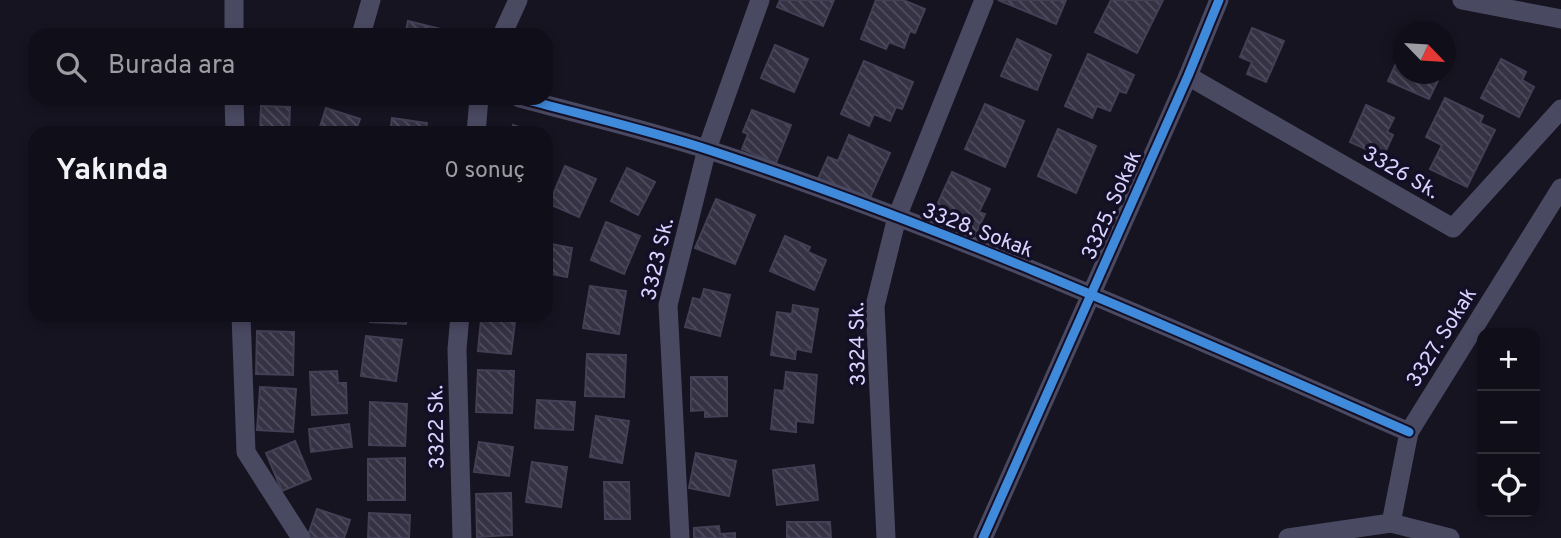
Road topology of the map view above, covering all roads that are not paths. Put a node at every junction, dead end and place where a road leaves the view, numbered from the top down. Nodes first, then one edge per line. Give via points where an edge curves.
1 (234, 0) edge
2 (371, 0) edge
3 (518, 0) edge
4 (760, 0) edge
5 (984, 0) edge
6 (1219, 0) edge
7 (1462, 0) edge
8 (1561, 19) edge
9 (234, 28) edge
10 (363, 28) edge
11 (505, 28) edge
12 (1188, 76) junction
13 (234, 105) edge
14 (478, 105) edge
15 (546, 105) edge
16 (1561, 109) edge
17 (235, 126) edge
18 (477, 126) edge
19 (707, 149) junction
20 (1561, 188) edge
21 (897, 217) junction
22 (1091, 292) junction
23 (241, 322) edge
24 (459, 322) edge
25 (1409, 432) junction
26 (1391, 523) junction
27 (301, 538) edge
28 (462, 538) edge
29 (680, 538) edge
30 (886, 538) edge
31 (983, 538) edge
32 (1289, 538) edge
33 (1450, 538) edge

1 - 9 street
2 - 10 street
3 - 11 street
4 - 19 street, 3323 Sk.
5 - 21 street, 3324 Sk.
6 - 12 street, 3325. Sokak
7 - 8 street
12 - 16 street, 3326 Sk. via 1453,228
12 - 22 street, 3325. Sokak
13 - 17 street
14 - 18 street
15 - 19 street, 3328. Sokak
19 - 21 street, 3328. Sokak
19 - 29 street, 3323 Sk. via 668,304
20 - 25 street, 3327. Sokak
21 - 22 street, 3328. Sokak
21 - 30 street, 3324 Sk. via 875,306
22 - 25 street, 3328. Sokak
22 - 31 street, 3325. Sokak
23 - 27 street via 246,452
24 - 28 street, 3322 Sk.
25 - 26 street, 3327. Sokak
26 - 32 street
26 - 33 street

